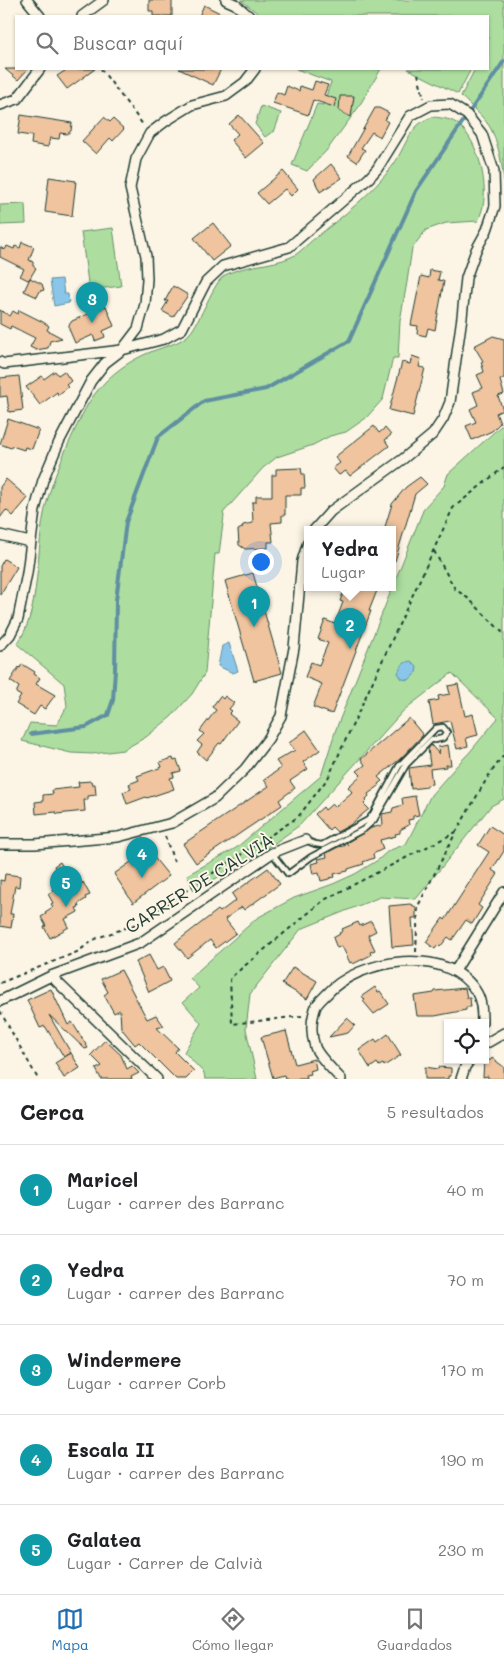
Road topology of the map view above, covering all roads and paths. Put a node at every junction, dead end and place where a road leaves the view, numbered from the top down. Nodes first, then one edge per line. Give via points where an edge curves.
1 (27, 0) edge
2 (104, 0) edge
3 (226, 0) edge
4 (39, 15) edge
5 (83, 15) edge
6 (248, 15) edge
7 (39, 70) edge
8 (102, 70) edge
9 (254, 70) edge
10 (418, 74) dead end
11 (0, 105) edge
12 (426, 108) junction
13 (150, 133) junction
14 (122, 350) junction
15 (0, 362) edge
16 (504, 466) edge
17 (318, 526) edge
18 (0, 535) edge
19 (30, 542) junction
20 (434, 551) junction
21 (304, 555) edge
22 (504, 634) edge
23 (0, 646) edge
24 (504, 755) edge
25 (161, 826) junction
26 (456, 832) junction
27 (305, 840) joint
28 (0, 844) edge
29 (272, 853) junction
30 (174, 862) dead end
31 (504, 892) edge
32 (415, 963) junction
33 (455, 971) junction
34 (51, 976) junction
35 (0, 983) edge
36 (0, 1001) edge
37 (0, 1011) edge
38 (314, 1015) junction
39 (482, 1019) edge
40 (504, 1033) edge
41 (489, 1042) edge
42 (467, 1064) edge
43 (38, 1079) edge
44 (157, 1079) edge
45 (341, 1079) edge
46 (461, 1079) edge

1 - 4 street
2 - 5 street
3 - 6 street
7 - 11 street via 17,99
8 - 13 path
9 - 13 street via 245,82 226,96 192,105
10 - 12 path
12 - 14 street via 410,116 378,169 362,186 289,247 222,266 206,282 182,329 164,339
12 - 17 street via 450,104 467,115 482,134 494,171 496,206 466,278 450,402 432,434 331,511
13 - 14 street via 136,159 130,188 146,256 145,304 138,329
14 - 15 street
14 - 19 street via 91,382 59,442 42,480
16 - 20 path via 453,508
18 - 19 street
19 - 23 street via 18,619 10,636
20 - 22 path via 455,589
20 - 35 path via 328,778 298,817 134,925 97,938 77,952
21 - 25 street via 294,648 281,716 245,769 215,798
24 - 26 path
25 - 28 street via 118,837
25 - 30 path
26 - 32 path via 418,906
26 - 38 path via 324,900 230,978 232,1024
27 - 29 street, CARRER DE CALVIÀ
27 - 29 lane via 322,844 368,820 399,766 436,728 443,727 447,732 442,738 432,739 406,765 374,820 364,828 311,857 288,874
29 - 34 street, CARRER DE CALVIÀ via 140,943
31 - 33 street
32 - 33 street via 437,964
32 - 38 street via 385,964 362,970 334,985 315,1008
33 - 39 street via 478,994
34 - 36 street, CARRER DE CALVIÀ
34 - 44 street
37 - 43 path
38 - 45 street via 311,1029 315,1049
40 - 41 street
42 - 46 street

